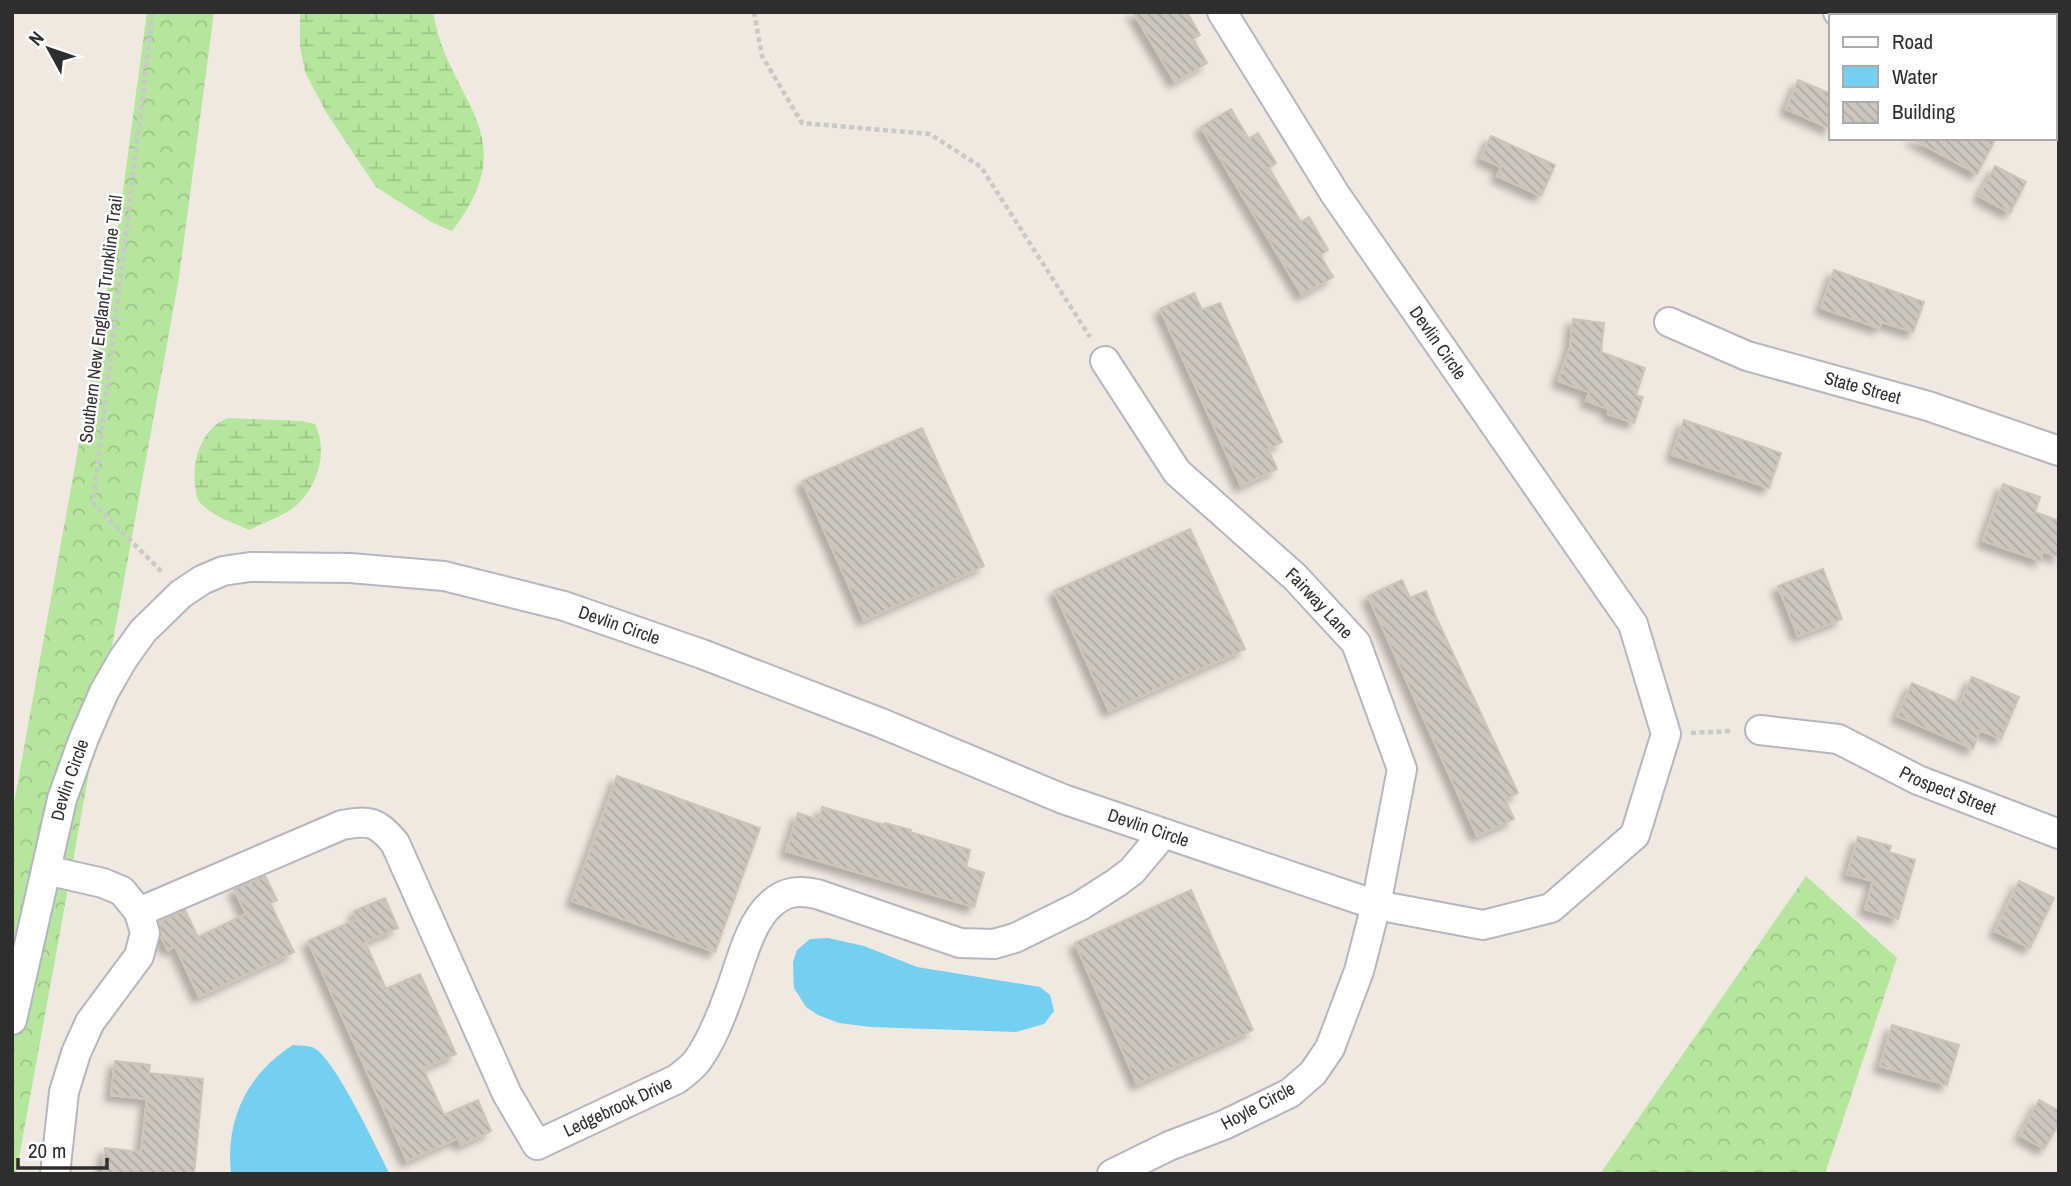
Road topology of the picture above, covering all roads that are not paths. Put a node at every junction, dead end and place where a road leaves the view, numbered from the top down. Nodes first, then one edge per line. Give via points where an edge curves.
1 (1222, 12) edge
2 (1669, 322) dead end
3 (1105, 361) road end
4 (2059, 451) edge
5 (1760, 730) road end
6 (1163, 834) junction
7 (2059, 834) edge
8 (46, 870) junction
9 (1376, 905) junction
10 (139, 912) junction
11 (12, 1020) edge
12 (55, 1174) edge
13 (1112, 1174) edge

1 - 9 street, Devlin Circle via 1335,194 1633,624 1666,734 1634,835 1551,908 1483,925
2 - 4 street, State Street via 1747,356 1928,406
3 - 9 street, Fairway Lane via 1177,472 1295,577 1356,643 1402,769
5 - 7 street, Prospect Street via 1839,738 1918,780
6 - 8 street, Devlin Circle via 1063,799 702,654 564,606 444,576 350,568 250,567 223,571 183,593 143,631 123,659 84,738 62,799
6 - 9 street, Devlin Circle
6 - 10 street, Ledgebrook Drive via 1116,883 1080,906 993,944 960,943 800,890 782,895 758,923 710,1040 695,1064 666,1084 537,1145 507,1094 395,843 382,826 364,821 342,825
8 - 10 street via 122,891
8 - 11 street, Devlin Circle
9 - 13 street, Hoyle Circle via 1344,1013 1330,1048 1313,1073 1290,1093
10 - 12 street via 145,933 139,956 90,1022 76,1053 64,1093

